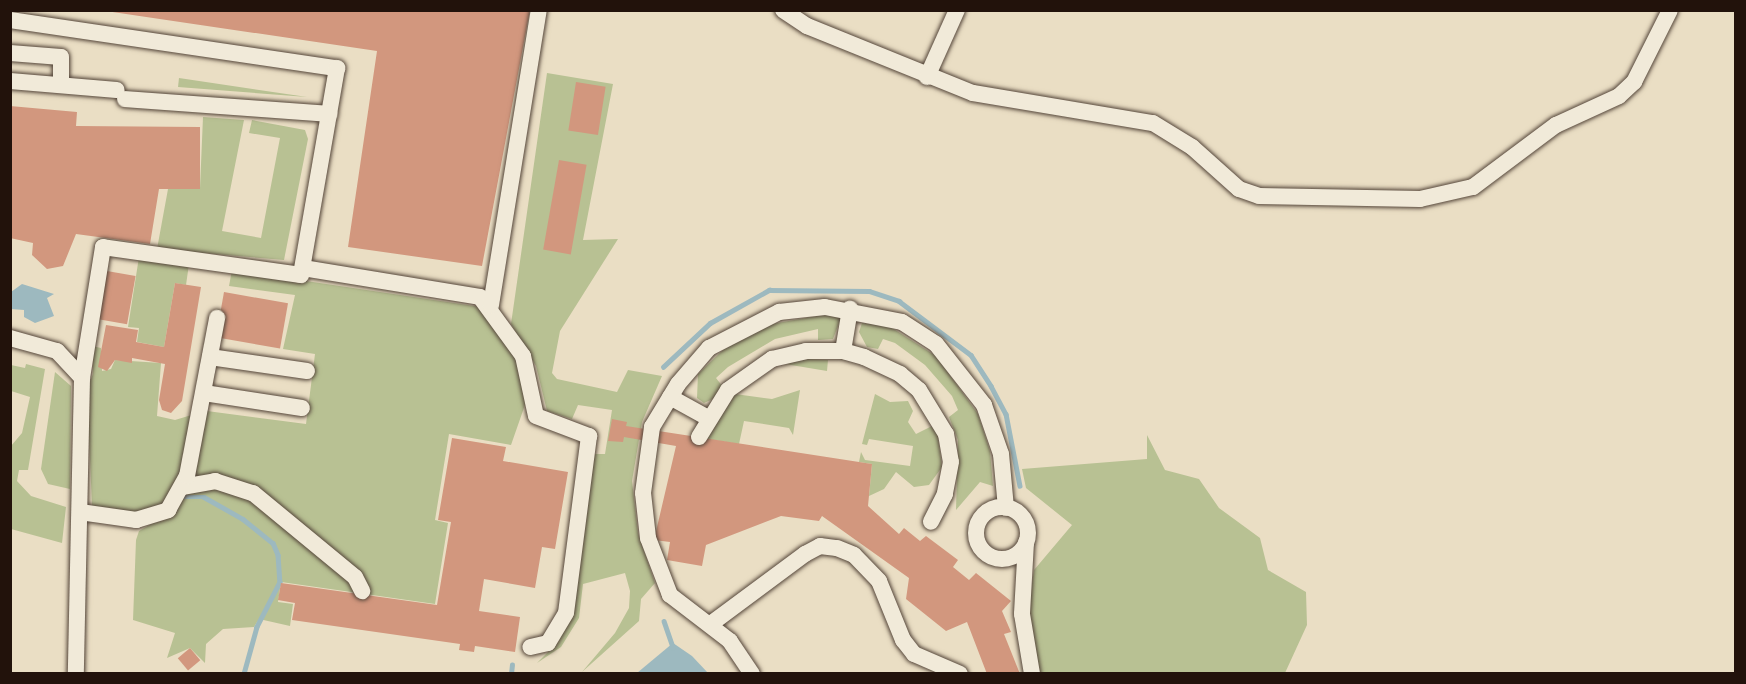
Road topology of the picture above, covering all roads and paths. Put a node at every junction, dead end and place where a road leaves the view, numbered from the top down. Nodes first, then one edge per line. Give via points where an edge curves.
1 (539, 10) edge
2 (783, 10) edge
3 (957, 10) edge
4 (1670, 10) edge
5 (10, 20) edge
6 (10, 53) edge
7 (927, 77) junction
8 (10, 81) edge
9 (61, 84) junction
10 (329, 114) junction
11 (303, 268) junction
12 (491, 305) junction
13 (850, 309) junction
14 (217, 318) dead end
15 (10, 338) edge
16 (843, 351) junction
17 (210, 357) junction
18 (307, 371) dead end
19 (82, 378) junction
20 (204, 393) junction
21 (670, 397) junction
22 (302, 408) dead end
23 (708, 418) junction
24 (699, 437) dead end
25 (182, 487) junction
26 (1006, 508) junction
27 (80, 512) junction
28 (931, 522) dead end
29 (1026, 542) junction
30 (362, 591) dead end
31 (712, 623) junction
32 (530, 647) dead end
33 (76, 674) edge
34 (752, 674) edge
35 (960, 674) edge
36 (1032, 674) edge

1 - 12 street
2 - 7 street via 807,26
3 - 7 street
4 - 7 street via 1634,82 1619,96 1556,125 1473,187 1420,199 1259,195 1239,189 1192,147 1153,123 973,93
5 - 10 street via 337,68
6 - 9 street via 61,57
8 - 9 street
9 - 10 street via 121,94
10 - 11 street
11 - 12 street via 480,297
11 - 19 street via 301,275 103,247
12 - 32 street via 531,375 536,416 580,428 591,442 566,613 548,643
13 - 16 street
13 - 21 street via 779,312 740,328 709,348
13 - 26 street via 902,322 936,344 964,375 984,405 1002,454
14 - 17 street
15 - 19 street via 57,351
16 - 23 street via 772,359 728,390
16 - 28 street via 900,374 934,410 951,462 945,494
17 - 18 street
17 - 20 street
19 - 27 street
20 - 22 street
20 - 25 street
21 - 23 street
21 - 31 street via 652,427 645,456 648,538 670,595
23 - 24 street
25 - 27 street via 168,510 156,517
25 - 30 street via 216,481 253,494 354,577
26 - 29 street via 1026,524
26 - 29 street via 983,515 976,529 978,545 990,557 1007,559
27 - 33 street
29 - 36 street via 1022,614
31 - 34 street
31 - 35 street via 805,554 820,546 837,548 854,555 879,580 914,654

